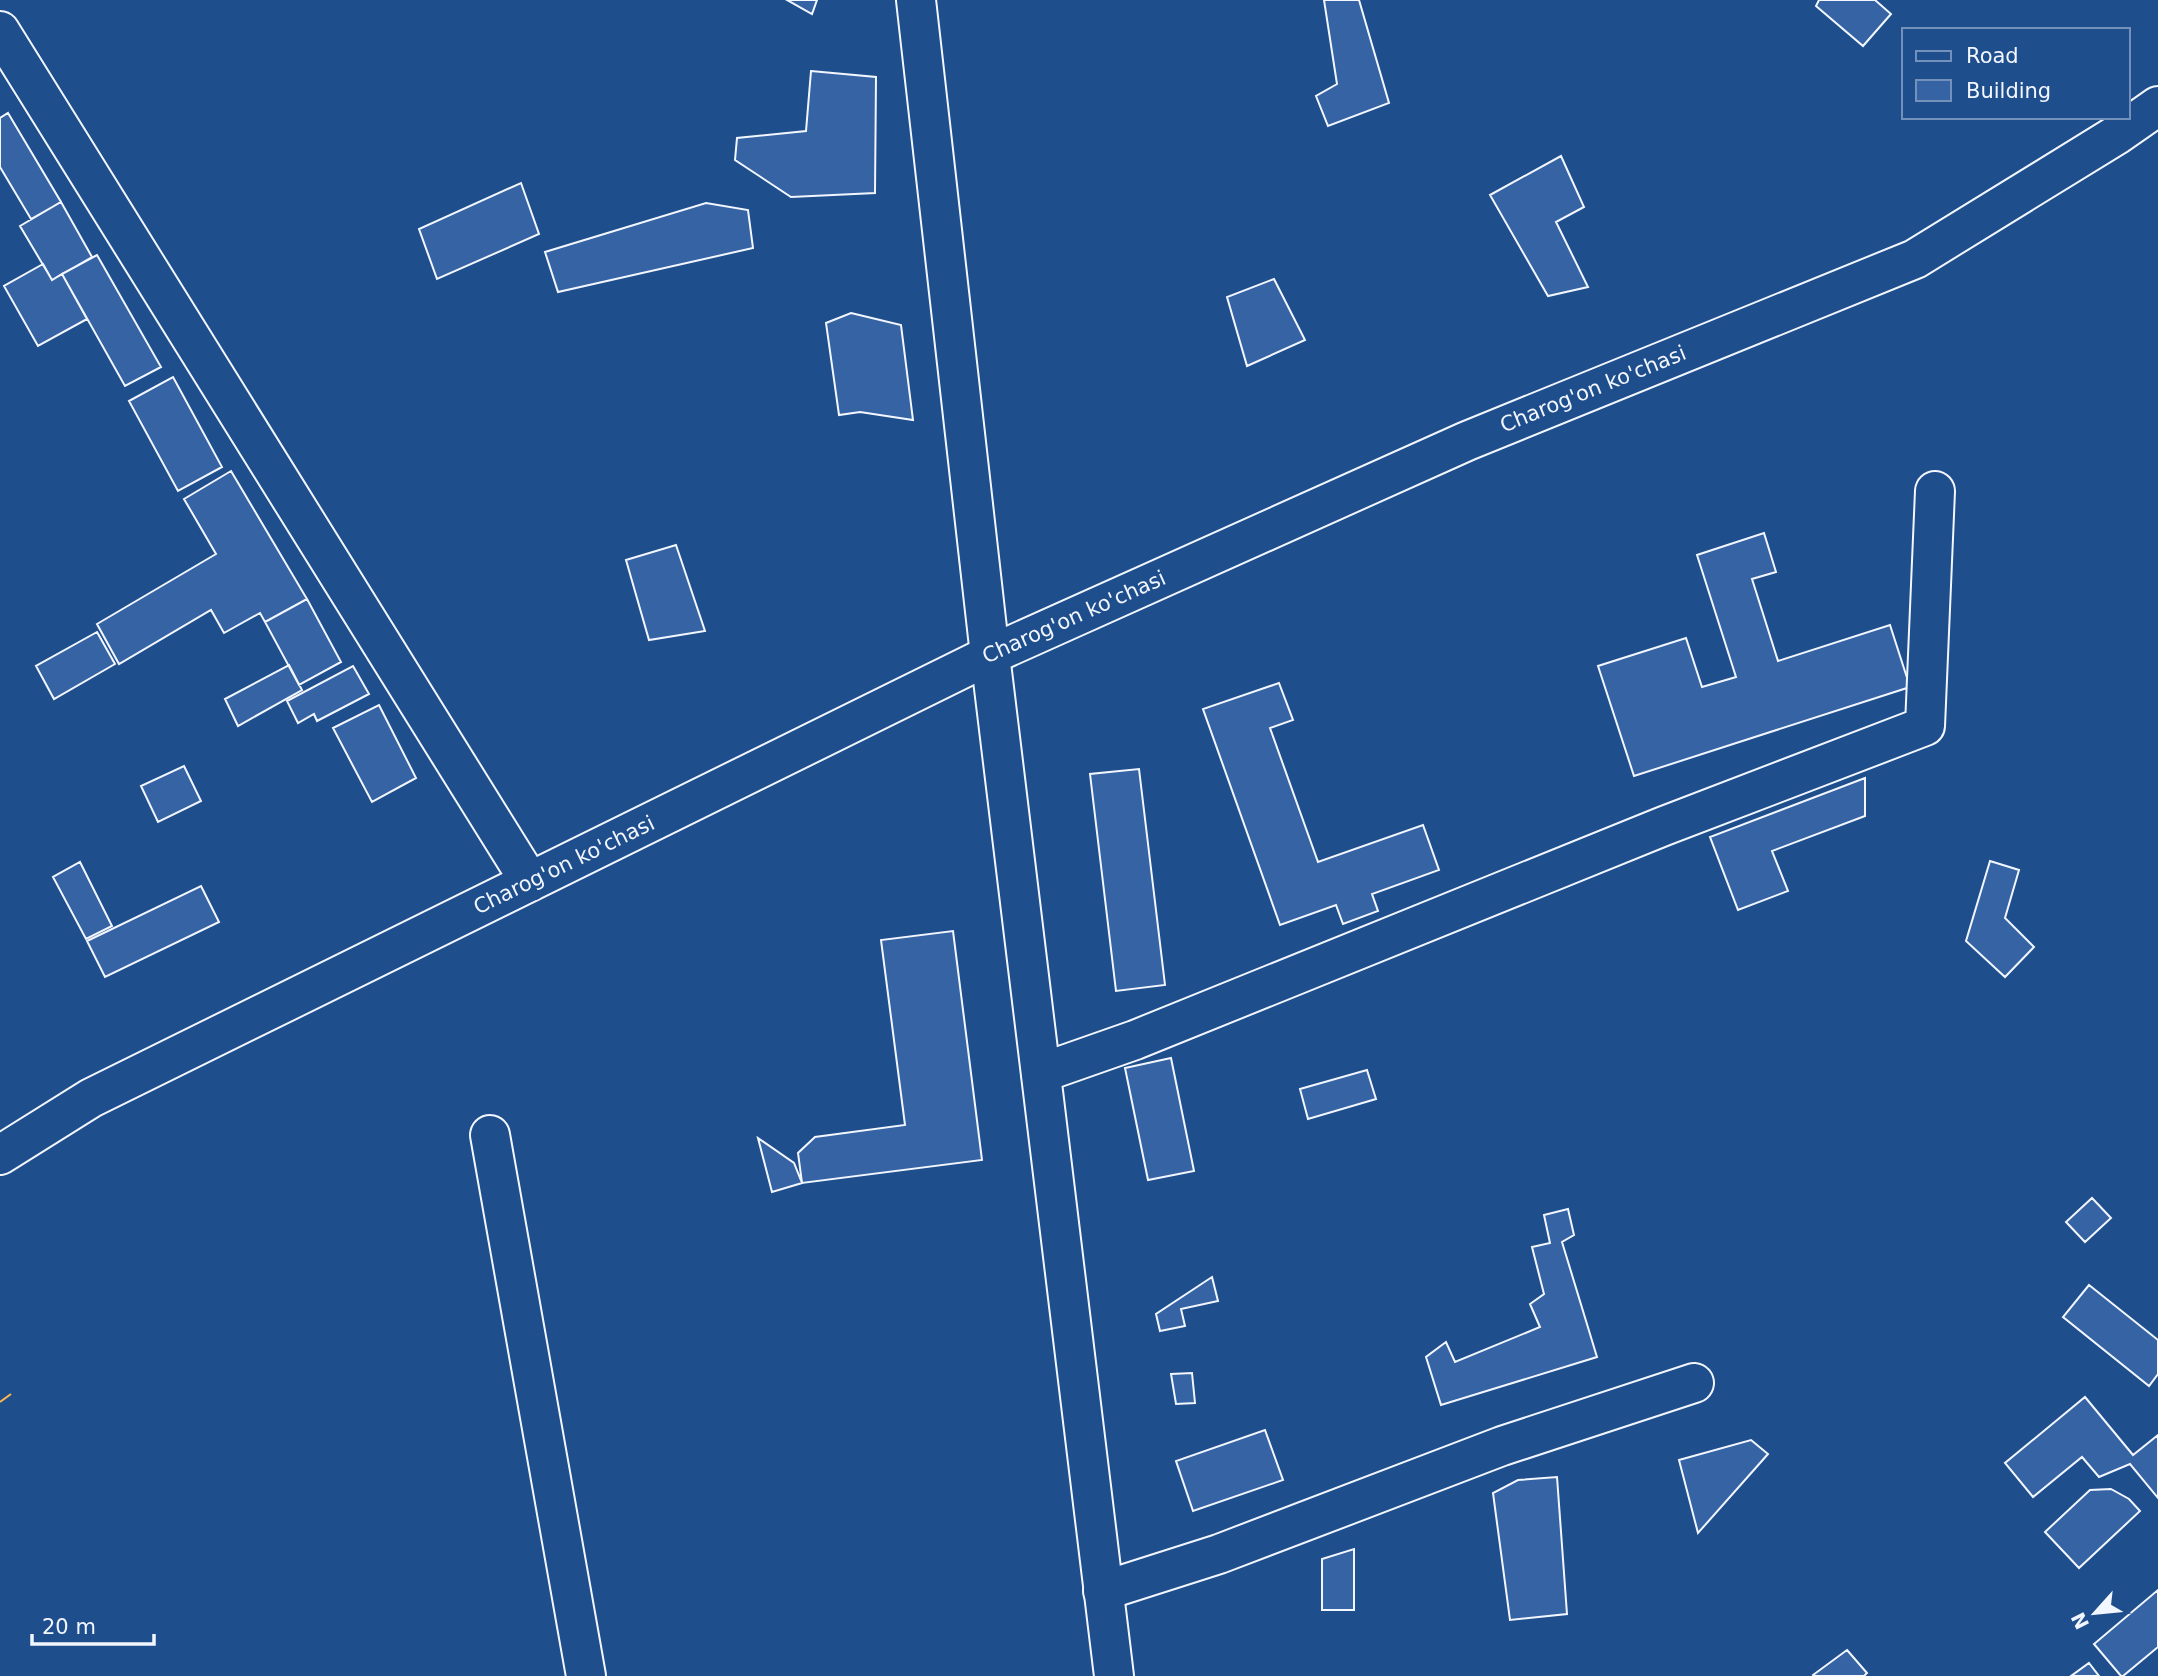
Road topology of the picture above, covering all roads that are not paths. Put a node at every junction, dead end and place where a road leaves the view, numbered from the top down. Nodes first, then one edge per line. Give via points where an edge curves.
1 (916, 0) edge
2 (0, 32) edge
3 (2158, 106) edge
4 (1935, 491) dead end
5 (990, 655) junction
6 (530, 882) junction
7 (1041, 1073) junction
8 (490, 1135) dead end
9 (0, 1155) edge
10 (1695, 1383) dead end
11 (1103, 1591) junction
12 (586, 1676) edge
13 (1114, 1676) edge

1 - 5 street
2 - 6 street
3 - 5 street, Charog'on ko'chasi via 1915,259 1466,441
4 - 7 street via 1925,726 1135,1040
5 - 6 street, Charog'on ko'chasi
5 - 7 street
6 - 9 street, Charog'on ko'chasi via 91,1098
7 - 11 street
8 - 12 street
10 - 11 street via 1502,1446 1219,1554
11 - 13 street

